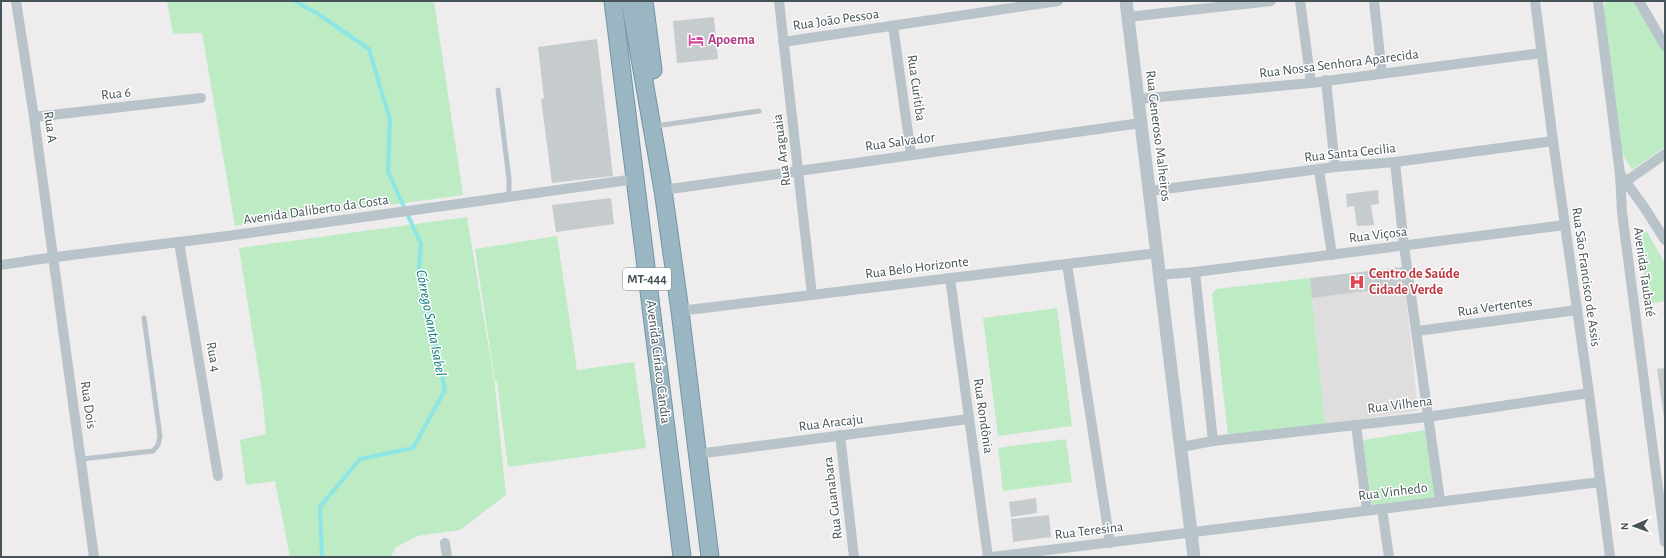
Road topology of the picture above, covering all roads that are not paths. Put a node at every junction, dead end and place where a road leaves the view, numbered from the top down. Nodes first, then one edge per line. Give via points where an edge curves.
1 (16, 1) edge
2 (613, 1) edge
3 (630, 1) edge
4 (644, 1) edge
5 (779, 1) edge
6 (1058, 1) edge
7 (1126, 1) edge
8 (1271, 1) edge
9 (1300, 1) edge
10 (1374, 1) edge
11 (1535, 1) edge
12 (1639, 1) edge
13 (1600, 2) edge
14 (1128, 17) junction
15 (893, 26) junction
16 (783, 42) junction
17 (1665, 46) edge
18 (1542, 53) junction
19 (1382, 74) junction
20 (1326, 80) junction
21 (1311, 82) junction
22 (498, 90) dead end
23 (201, 98) dead end
24 (1138, 100) junction
25 (759, 111) dead end
26 (34, 117) junction
27 (1141, 123) junction
28 (656, 126) junction
29 (1553, 141) junction
30 (911, 154) junction
31 (1665, 154) edge
32 (658, 162) junction
33 (1395, 162) junction
34 (1335, 167) junction
35 (1319, 170) junction
36 (799, 171) junction
37 (635, 178) junction
38 (1622, 178) junction
39 (663, 190) junction
40 (1149, 191) junction
41 (510, 197) junction
42 (1565, 226) junction
43 (1665, 240) edge
44 (179, 242) junction
45 (1404, 246) junction
46 (1157, 253) junction
47 (1332, 255) junction
48 (54, 256) junction
49 (1067, 264) junction
50 (1, 265) edge
51 (1195, 272) junction
52 (1159, 274) junction
53 (950, 278) junction
54 (812, 295) junction
55 (1577, 310) junction
56 (680, 311) junction
57 (144, 318) dead end
58 (1417, 332) junction
59 (1589, 393) junction
60 (1428, 417) junction
61 (970, 420) junction
62 (1356, 425) junction
63 (840, 436) junction
64 (1213, 441) junction
65 (1181, 447) junction
66 (697, 454) junction
67 (82, 459) junction
68 (218, 476) dead end
69 (1600, 482) junction
70 (1440, 500) junction
71 (1382, 509) junction
72 (1367, 510) junction
73 (1191, 532) junction
74 (1665, 542) edge
75 (445, 543) dead end
76 (1110, 543) junction
77 (94, 557) edge
78 (447, 557) edge
79 (682, 557) edge
80 (710, 557) edge
81 (854, 557) edge
82 (990, 557) edge
83 (1194, 557) edge
84 (1389, 557) edge
85 (1610, 557) edge

1 - 26 street, Rua A
2 - 37 highway, Avenida Ciríaco Cândia / MT-444
3 - 32 highway
4 - 28 highway, MT-444 via 654,75
5 - 16 street, Rua Araguaia
6 - 15 street, Rua João Pessoa
7 - 14 street, Rua Generoso Malheiros
8 - 14 street
9 - 21 street
10 - 19 street
11 - 18 street, Rua São Francisco de Assis
12 - 17 street
13 - 38 street, Avenida Taubaté
14 - 24 street, Rua Generoso Malheiros
15 - 16 street, Rua João Pessoa
15 - 30 street, Rua Curitiba
16 - 36 street, Rua Araguaia
18 - 19 street, Rua Nossa Senhora Aparecida
18 - 29 street, Rua São Francisco de Assis
19 - 20 street, Rua Nossa Senhora Aparecida
20 - 21 street, Rua Nossa Senhora Aparecida
20 - 34 street
21 - 24 street, Rua Nossa Senhora Aparecida
22 - 41 lane
23 - 26 street, Rua 6
24 - 27 street, Rua Generoso Malheiros
25 - 28 lane
26 - 48 street, Rua A
27 - 30 street, Rua Salvador
27 - 40 street, Rua Generoso Malheiros
28 - 32 highway, MT-444
29 - 33 street, Rua Santa Cecilia
29 - 42 street, Rua São Francisco de Assis
30 - 36 street, Rua Salvador
31 - 38 street
32 - 39 highway, Avenida Ciríaco Cândia / MT-444
33 - 34 street, Rua Santa Cecilia
33 - 45 street
34 - 35 street, Rua Santa Cecilia
35 - 40 street, Rua Santa Cecilia
35 - 47 street
36 - 39 street, Rua Salvador
36 - 54 street, Rua Araguaia
37 - 41 street, Avenida Daliberto da Costa
37 - 79 highway, Avenida Ciríaco Cândia / MT-444
38 - 43 street
38 - 74 street, Avenida Taubaté via 1622,212
39 - 56 highway, Avenida Ciríaco Cândia / MT-444
40 - 46 street, Rua Generoso Malheiros
41 - 44 street, Avenida Daliberto da Costa
42 - 45 street, Rua Viçosa
42 - 55 street, Rua São Francisco de Assis
44 - 48 street, Avenida Daliberto da Costa
44 - 68 street, Rua 4
45 - 47 street, Rua Viçosa
45 - 58 street
46 - 49 street, Rua Belo Horizonte
46 - 52 street, Rua Generoso Malheiros
47 - 51 street, Rua Viçosa
48 - 50 street, Avenida Daliberto da Costa
48 - 67 street, Rua Dois
49 - 53 street, Rua Belo Horizonte
49 - 76 street
51 - 52 street
51 - 64 street
52 - 65 street, Rua Generoso Malheiros
53 - 54 street, Rua Belo Horizonte
53 - 61 street, Rua Rondônia
54 - 56 street, Rua Belo Horizonte
55 - 58 street, Rua Vertentes
55 - 59 street, Rua São Francisco de Assis
56 - 66 highway, Avenida Ciríaco Cândia / MT-444
57 - 67 lane via 160,436 158,445 153,451
58 - 60 street
59 - 60 street, Rua Vilhena
59 - 69 street, Rua São Francisco de Assis
60 - 62 street, Rua Vilhena
60 - 70 street
61 - 63 street, Rua Aracaju
61 - 82 street, Rua Rondônia
62 - 64 street, Rua Vilhena
62 - 72 street
63 - 66 street, Rua Aracaju
63 - 81 street, Rua Guanabara
64 - 65 street
65 - 73 street, Rua Generoso Malheiros
66 - 80 highway, Avenida Ciríaco Cândia / MT-444
67 - 77 street, Rua Dois
69 - 70 street, Rua Vinhedo
69 - 85 street, Rua São Francisco de Assis
70 - 71 street, Rua Vinhedo
71 - 72 street, Rua Vinhedo
71 - 84 street
72 - 73 street, Rua Vinhedo
73 - 76 street, Rua Teresina
73 - 83 street, Rua Generoso Malheiros
75 - 78 street
76 - 82 street, Rua Teresina

